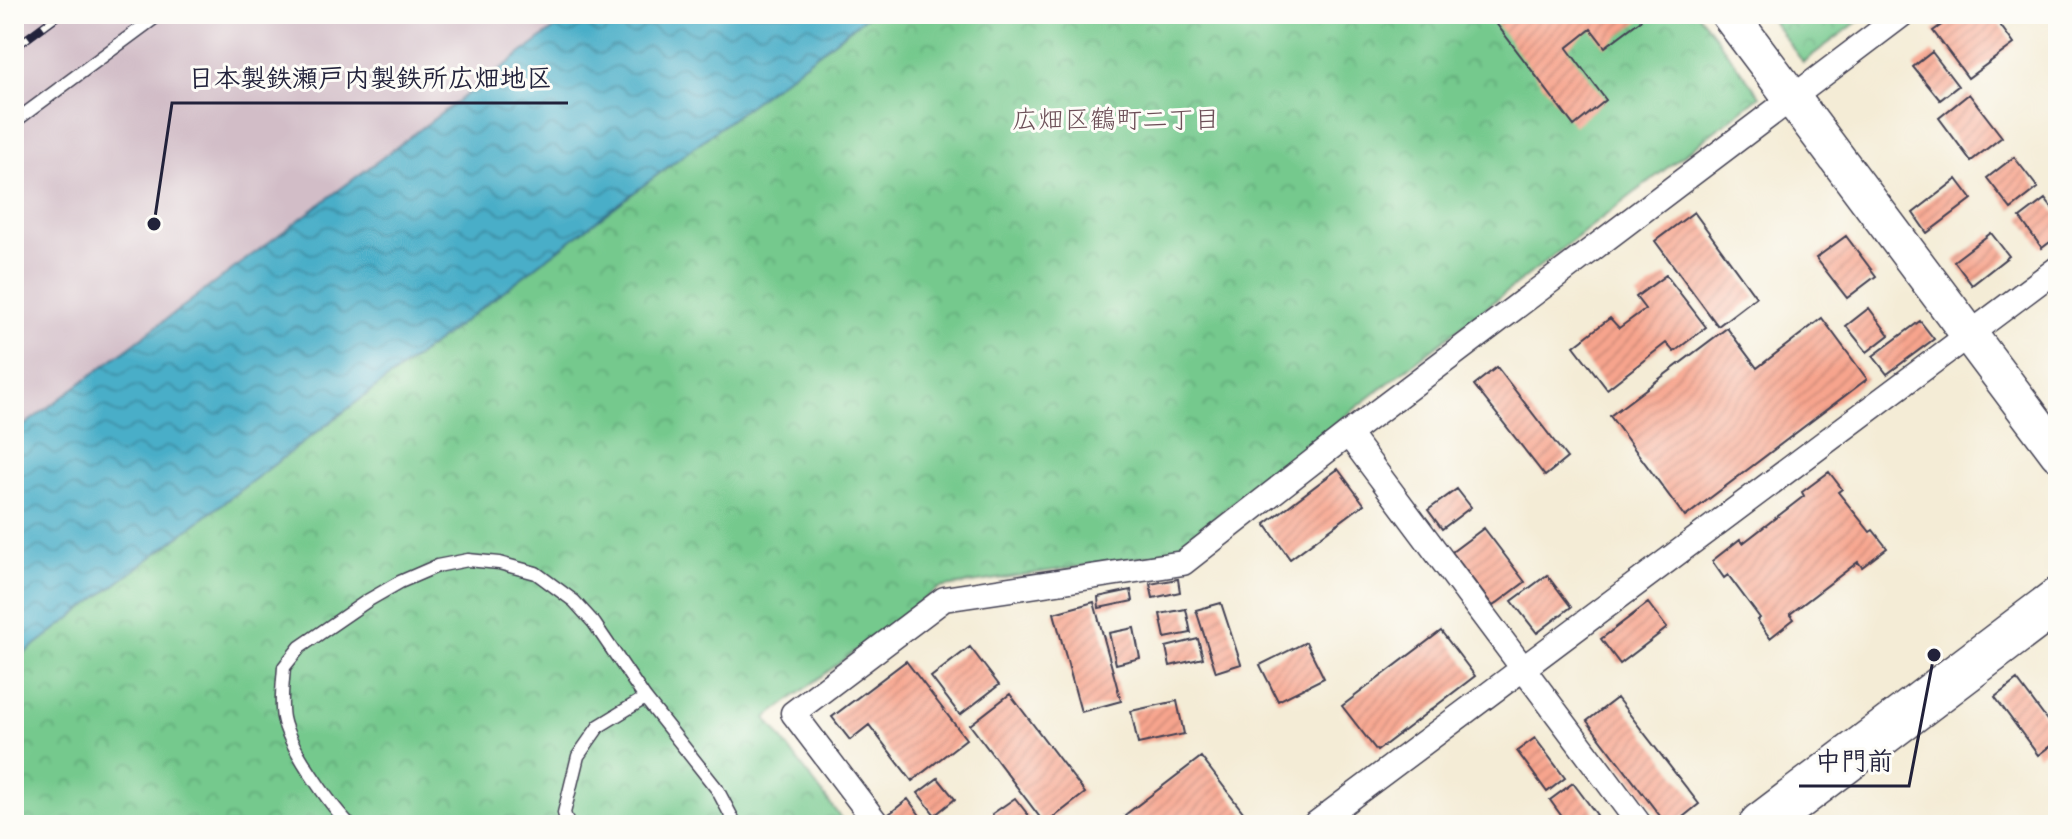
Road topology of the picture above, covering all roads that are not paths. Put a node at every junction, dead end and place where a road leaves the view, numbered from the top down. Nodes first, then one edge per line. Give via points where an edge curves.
1 (160, 14) edge
2 (1729, 14) edge
3 (1903, 14) edge
4 (1791, 98) junction
5 (14, 122) edge
6 (2058, 268) edge
7 (1969, 335) junction
8 (1348, 434) junction
9 (2058, 453) edge
10 (2058, 600) edge
11 (1523, 669) junction
12 (645, 698) junction
13 (350, 825) edge
14 (568, 825) edge
15 (736, 825) edge
16 (878, 825) edge
17 (1314, 825) edge
18 (1640, 825) edge
19 (1761, 825) edge

1 - 5 lane
2 - 4 street
3 - 4 street
4 - 7 street
4 - 8 street
6 - 7 street
7 - 9 street
7 - 11 street
8 - 11 street
8 - 16 street via 1183,563 944,599 793,713
10 - 19 highway
11 - 17 street
11 - 18 street
12 - 13 lane via 594,623 536,573 468,560 425,572 367,601 300,647 284,667 283,719 306,766
12 - 14 lane via 599,726 578,756 564,813
12 - 15 lane via 717,789

